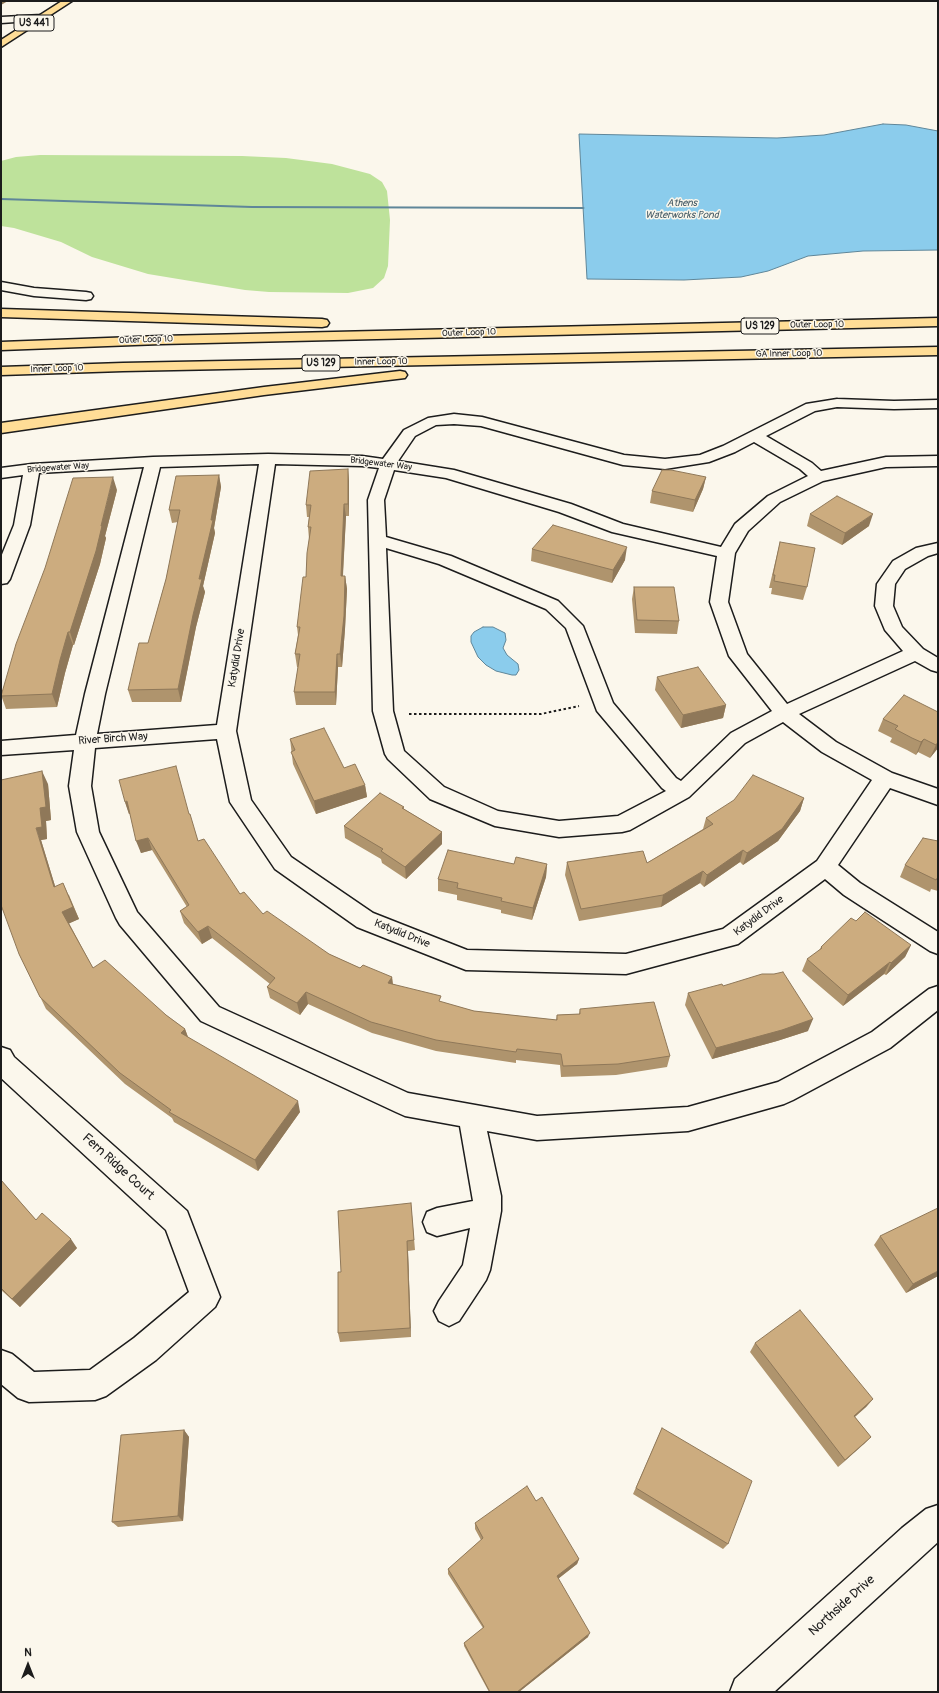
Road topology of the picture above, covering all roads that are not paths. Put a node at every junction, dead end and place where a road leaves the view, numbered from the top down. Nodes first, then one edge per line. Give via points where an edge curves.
1 (68, 1) edge
2 (42, 18) junction
3 (1, 20) edge
4 (1, 44) edge
5 (1, 286) edge
6 (86, 296) dead end
7 (1, 313) edge
8 (938, 322) edge
9 (581, 329) junction
10 (1, 346) edge
11 (938, 351) edge
12 (640, 358) junction
13 (1, 371) edge
14 (938, 404) edge
15 (1, 428) edge
16 (755, 436) junction
17 (268, 459) junction
18 (938, 461) edge
19 (152, 462) junction
20 (388, 464) junction
21 (32, 469) junction
22 (1, 473) edge
23 (818, 477) junction
24 (22, 525) junction
25 (1, 531) edge
26 (377, 540) junction
27 (938, 548) edge
28 (726, 553) junction
29 (1, 579) edge
30 (916, 653) junction
31 (938, 666) edge
32 (784, 712) junction
33 (226, 731) junction
34 (85, 742) junction
35 (1, 748) edge
36 (885, 778) junction
37 (682, 792) junction
38 (938, 797) edge
39 (825, 867) junction
40 (938, 944) edge
41 (938, 996) edge
42 (1, 1058) edge
43 (471, 1116) junction
44 (487, 1211) junction
45 (437, 1222) dead end
46 (449, 1311) dead end
47 (1, 1365) edge
48 (938, 1521) edge
49 (748, 1692) edge

1 - 2 highway, US 441
2 - 3 street
2 - 4 highway, US 441
5 - 6 street via 34,292
7 - 9 highway
8 - 9 highway, Outer Loop 10 / US 129
9 - 10 highway, Outer Loop 10 / US 129
11 - 12 highway, GA Inner Loop 10 / US 129
12 - 13 highway, Inner Loop 10 / US 129
12 - 15 highway via 374,377
14 - 16 street via 836,403 811,408
16 - 20 street via 703,459 665,464 623,460 482,422 454,419 433,421 409,432
16 - 23 street via 806,466
17 - 19 street, Bridgewater Way
17 - 20 street, Bridgewater Way via 362,460
17 - 33 street, Katydid Drive
18 - 23 street via 886,462
19 - 21 street, Bridgewater Way
19 - 34 street
20 - 26 street via 376,500
20 - 28 street, Bridgewater Way via 448,473 565,508 618,528
21 - 22 street, Bridgewater Way
21 - 24 street
23 - 28 street via 774,499 741,528
24 - 25 street
24 - 29 street
26 - 37 street via 445,560 552,605 574,626 604,706 669,783
26 - 37 street via 383,711 396,754 437,793 495,818 559,829 622,824
27 - 30 street via 922,552 899,565 886,584 884,606 894,630
28 - 32 street via 719,602 738,656
30 - 31 street
30 - 32 street
32 - 36 street via 830,747
32 - 37 street via 738,738
33 - 34 street, River Birch Way
33 - 39 street, Katydid Drive via 240,802 283,863 366,920 466,960 626,964 730,937
34 - 35 street, River Birch Way
34 - 43 street via 80,786 88,832 128,918 210,1014 405,1104
36 - 38 street
36 - 39 street, Katydid Drive
39 - 40 street via 852,889
41 - 43 street via 880,1040 784,1092 688,1118 538,1128
42 - 47 street, Fern Ridge Court via 5,1065 177,1221 204,1297 145,1349 95,1385 29,1387
43 - 44 street via 487,1196
44 - 45 street
44 - 46 street via 476,1270
48 - 49 street, Northside Drive

